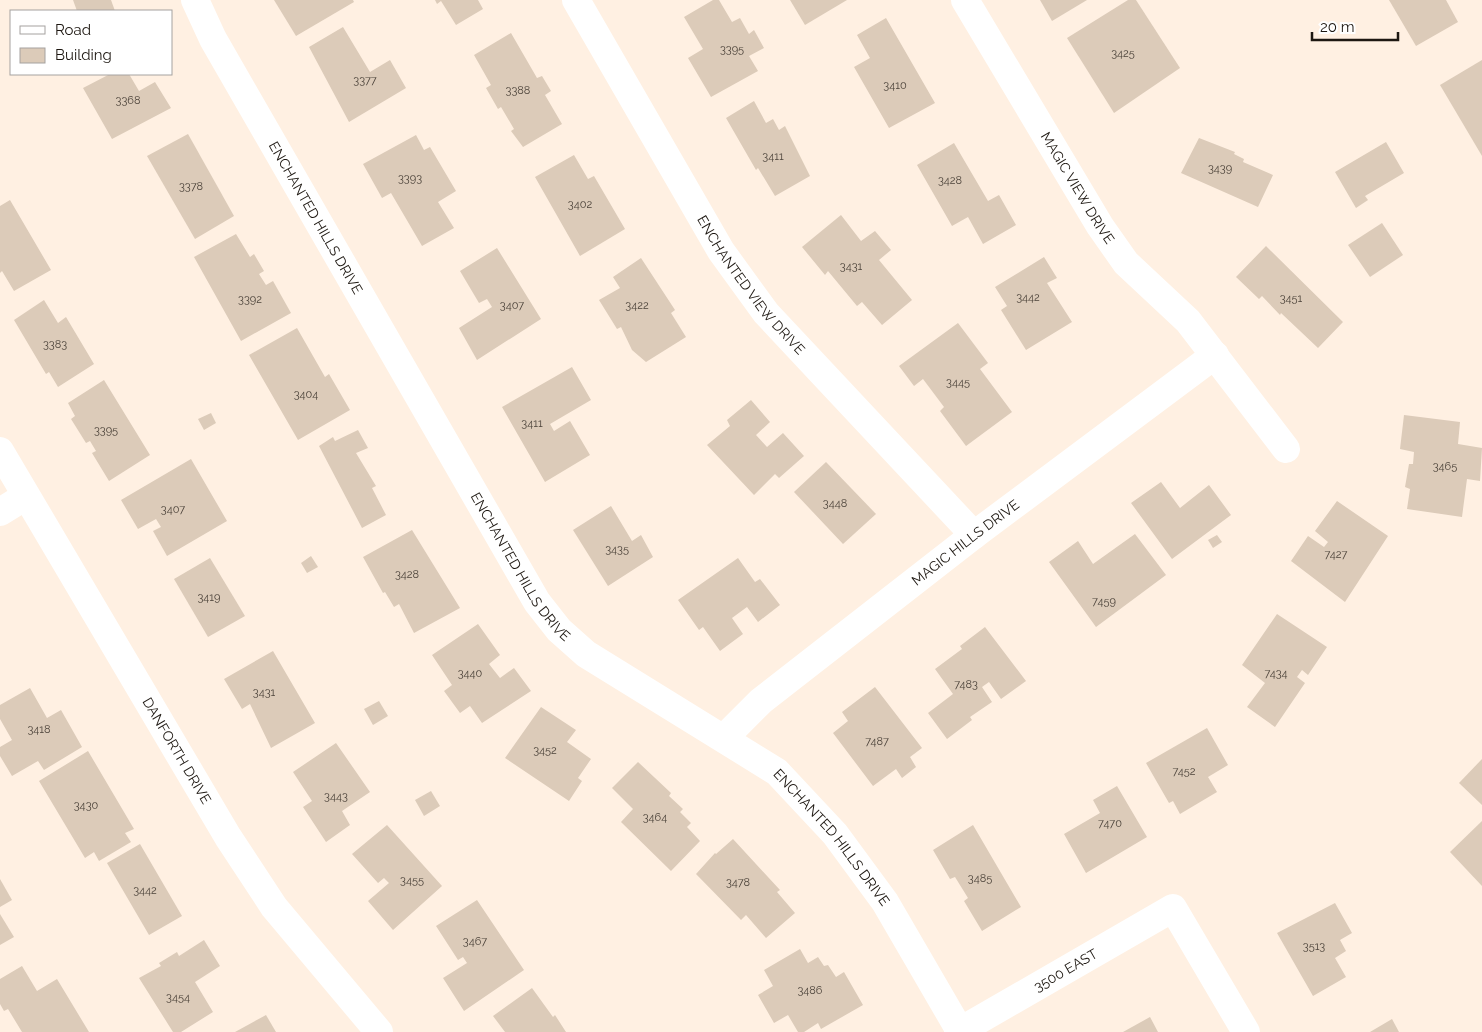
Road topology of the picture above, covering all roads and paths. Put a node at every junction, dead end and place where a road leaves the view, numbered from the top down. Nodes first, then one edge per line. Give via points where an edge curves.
1 (195, 0) edge
2 (576, 0) edge
3 (965, 0) edge
4 (1215, 355) junction
5 (1286, 449) dead end
6 (0, 451) edge
7 (26, 496) junction
8 (0, 512) edge
9 (974, 534) junction
10 (724, 738) junction
11 (379, 1032) edge
12 (959, 1032) edge
13 (1246, 1032) edge

1 - 10 street, ENCHANTED HILLS DRIVE via 213,39 537,602 558,630 586,654
2 - 9 street, ENCHANTED VIEW DRIVE via 721,251 761,305
3 - 4 street, MAGIC VIEW DRIVE via 1100,226 1126,263 1188,321
4 - 5 street, MAGIC VIEW DRIVE
4 - 9 street, MAGIC HILLS DRIVE
6 - 7 street, DANFORTH DRIVE
7 - 8 street
7 - 11 street, DANFORTH DRIVE via 228,837 274,907
9 - 10 street, MAGIC HILLS DRIVE via 761,701
10 - 12 street, ENCHANTED HILLS DRIVE via 777,772 834,834 885,902
12 - 13 street, 3500 EAST via 1173,908

